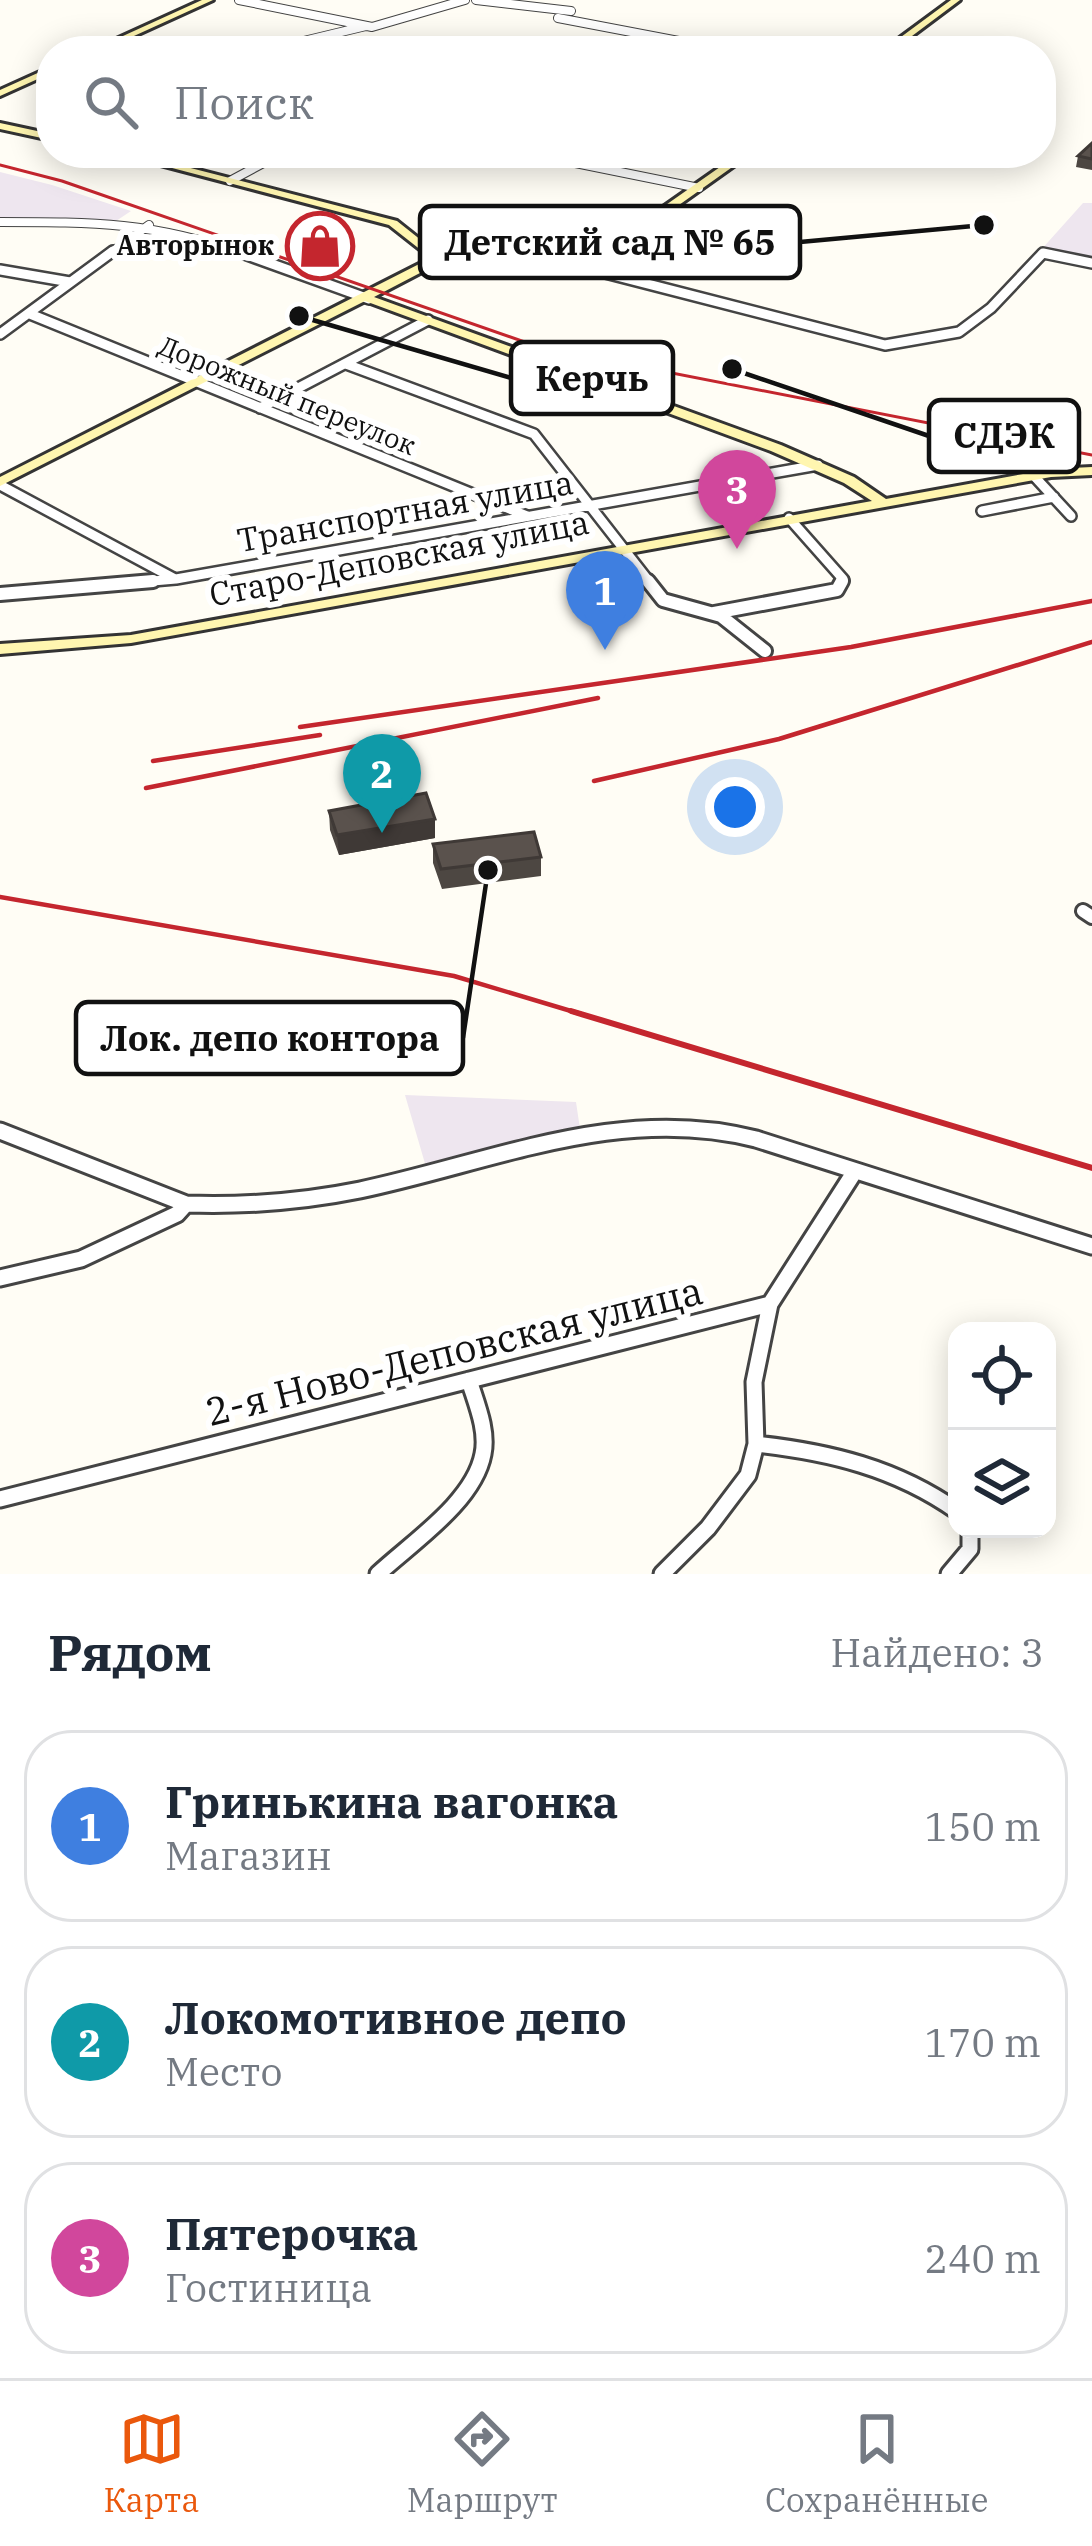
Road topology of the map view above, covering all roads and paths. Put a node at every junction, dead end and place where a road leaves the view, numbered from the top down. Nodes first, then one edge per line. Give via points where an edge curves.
1 (208, 0) edge
2 (239, 0) edge
3 (465, 0) edge
4 (476, 0) edge
5 (953, 1) edge
6 (368, 26) junction
7 (128, 36) edge
8 (326, 36) edge
9 (652, 36) edge
10 (906, 36) edge
11 (36, 77) edge
12 (0, 93) edge
13 (0, 126) edge
14 (36, 134) edge
15 (179, 168) edge
16 (254, 168) edge
17 (600, 168) edge
18 (726, 168) edge
19 (230, 181) junction
20 (699, 188) junction
21 (0, 223) edge
22 (149, 225) junction
23 (439, 260) junction
24 (595, 260) junction
25 (1092, 263) edge
26 (0, 270) edge
27 (70, 282) junction
28 (369, 298) junction
29 (30, 314) junction
30 (428, 320) junction
31 (0, 334) edge
32 (346, 364) junction
33 (200, 383) junction
34 (260, 408) junction
35 (818, 465) junction
36 (1092, 471) edge
37 (1034, 476) junction
38 (0, 484) edge
39 (1054, 497) junction
40 (882, 502) junction
41 (589, 506) junction
42 (982, 511) dead end
43 (1071, 516) dead end
44 (528, 517) junction
45 (789, 518) junction
46 (617, 548) junction
47 (176, 579) junction
48 (0, 594) edge
49 (713, 613) junction
50 (0, 649) edge
51 (765, 651) dead end
52 (0, 1131) edge
53 (855, 1172) junction
54 (186, 1204) junction
55 (1092, 1246) edge
56 (0, 1278) edge
57 (770, 1304) junction
58 (469, 1380) junction
59 (756, 1444) junction
60 (0, 1499) edge
61 (948, 1504) edge
62 (970, 1538) edge
63 (378, 1574) edge
64 (662, 1574) edge
65 (949, 1574) edge

1 - 7 street
2 - 6 street
3 - 6 street
4 - 9 street via 571,11 558,18
5 - 10 street
6 - 8 street
11 - 12 street
13 - 14 street
15 - 19 street
16 - 19 street
17 - 20 street
18 - 20 street
19 - 23 street via 393,223
20 - 24 street
21 - 22 street
22 - 27 street
22 - 28 street
23 - 24 street
23 - 28 street
24 - 25 street via 605,273 885,344 964,333 1043,253
26 - 27 street
27 - 29 street
28 - 30 street
28 - 33 street
29 - 31 street
29 - 33 street, Дорожный переулок
30 - 32 street
30 - 35 street
32 - 34 street
32 - 41 street via 534,434
33 - 34 street, Дорожный переулок
33 - 38 street
34 - 44 street, Дорожный переулок
35 - 40 street
35 - 41 street, Транспортная улица
36 - 37 street, Старо-Деповская улица
37 - 39 street
37 - 40 street, Старо-Деповская улица
38 - 47 street
39 - 42 street
39 - 43 street
40 - 45 street, Старо-Деповская улица
41 - 44 street, Транспортная улица
41 - 46 street
44 - 47 street, Транспортная улица
45 - 46 street, Старо-Деповская улица
45 - 49 street via 843,579 837,590
46 - 49 street via 663,600
46 - 50 street, Старо-Деповская улица via 131,639
47 - 48 street, Транспортная улица
49 - 51 street
52 - 54 street
53 - 54 street via 713,1130 658,1124 601,1130 305,1202 243,1210
53 - 55 street
53 - 57 street
54 - 56 street via 81,1259
57 - 58 street, 2-я Ново-Деповская улица
57 - 59 street via 754,1382
58 - 60 street, 2-я Ново-Деповская улица
58 - 63 street via 484,1458
59 - 61 street via 860,1462
59 - 64 street via 748,1475
62 - 65 street

